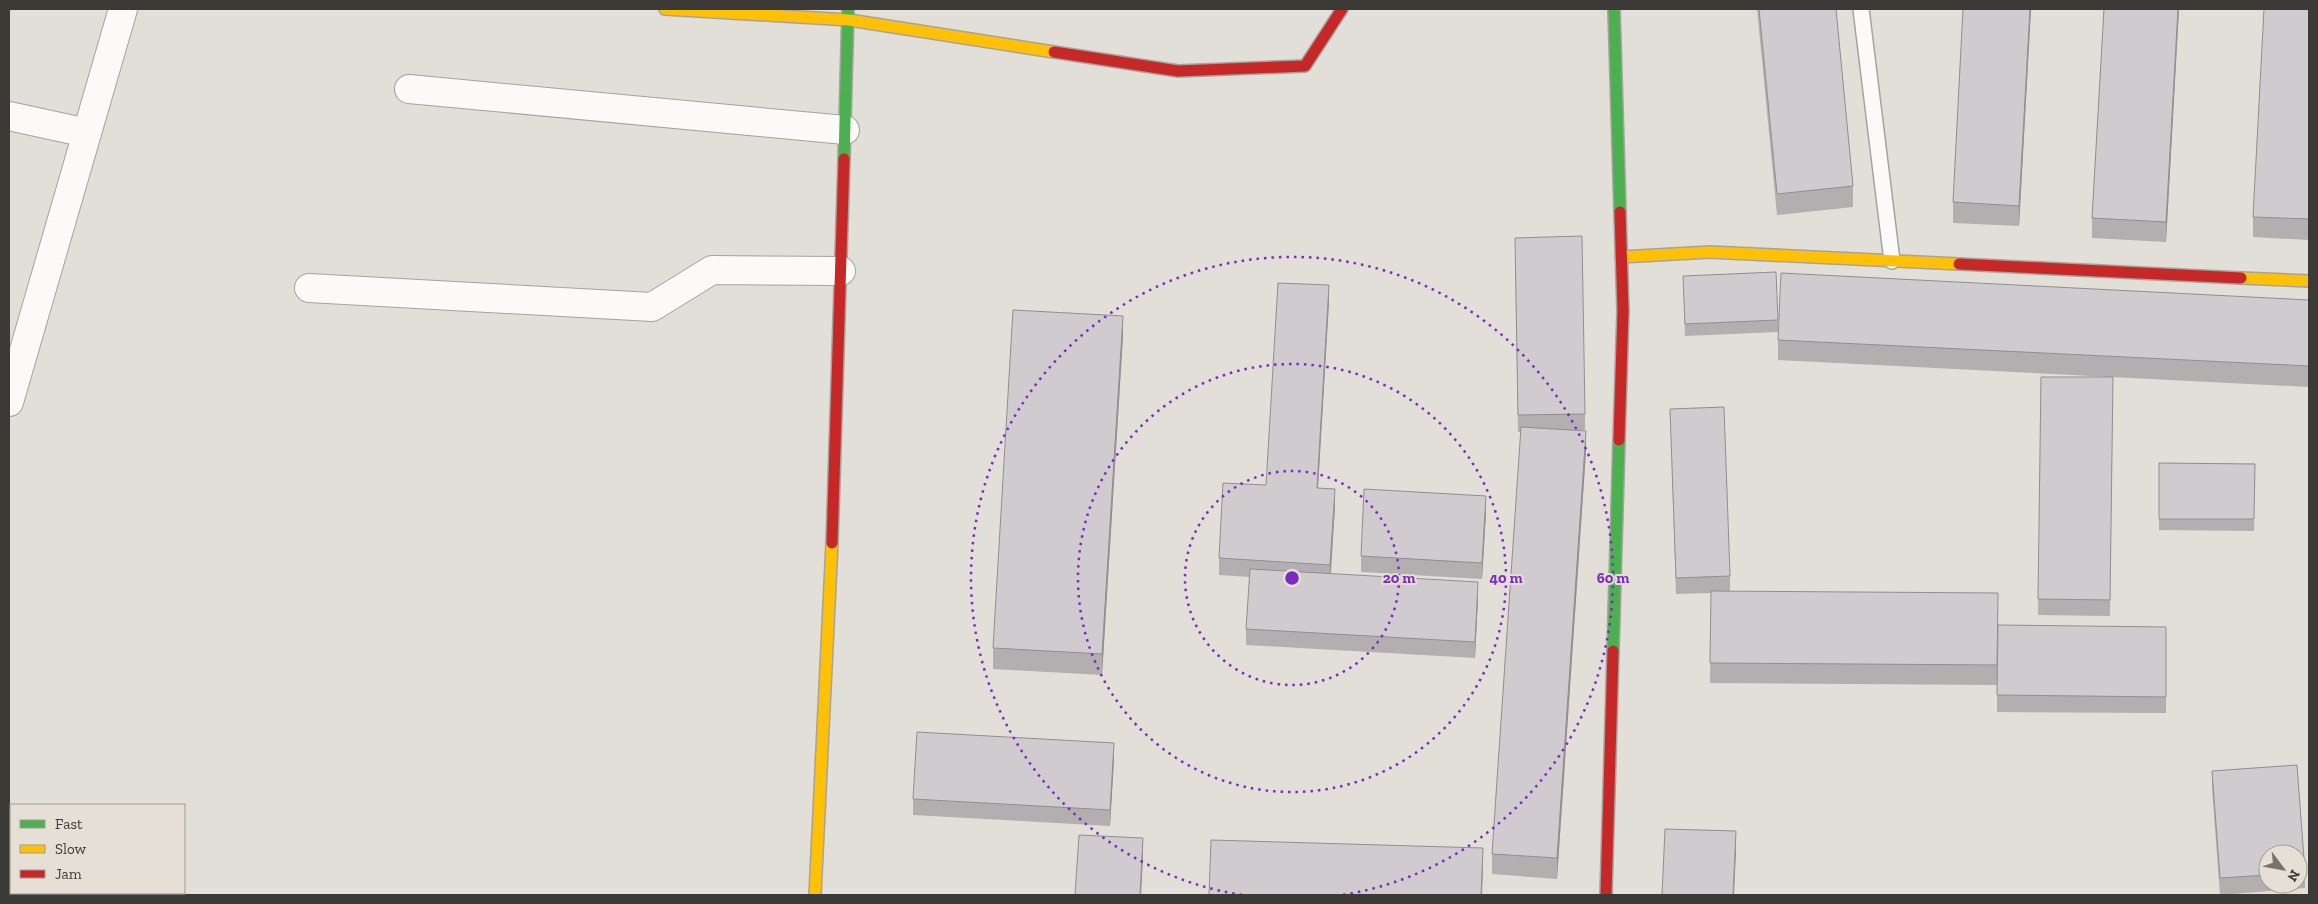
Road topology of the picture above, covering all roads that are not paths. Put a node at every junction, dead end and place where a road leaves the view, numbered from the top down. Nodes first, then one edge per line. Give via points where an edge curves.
1 (123, 9) edge
2 (665, 9) edge
3 (1342, 9) edge
4 (1614, 9) edge
5 (1861, 9) edge
6 (848, 14) edge
7 (409, 88) dead end
8 (9, 116) edge
9 (845, 130) junction
10 (87, 133) junction
11 (1621, 257) junction
12 (1892, 261) junction
13 (841, 271) junction
14 (2309, 281) edge
15 (309, 288) dead end
16 (18, 343) edge
17 (9, 402) edge
18 (815, 895) edge
19 (1606, 895) edge

1 - 10 street
2 - 6 street
3 - 6 street via 1305,66 1178,72
4 - 11 street
5 - 12 lane
6 - 9 street
7 - 9 street
8 - 10 street
9 - 13 street
10 - 16 street
11 - 12 street via 1710,252
11 - 19 street
12 - 14 street
13 - 15 street via 712,270 652,307
13 - 18 street via 834,522
16 - 17 street

